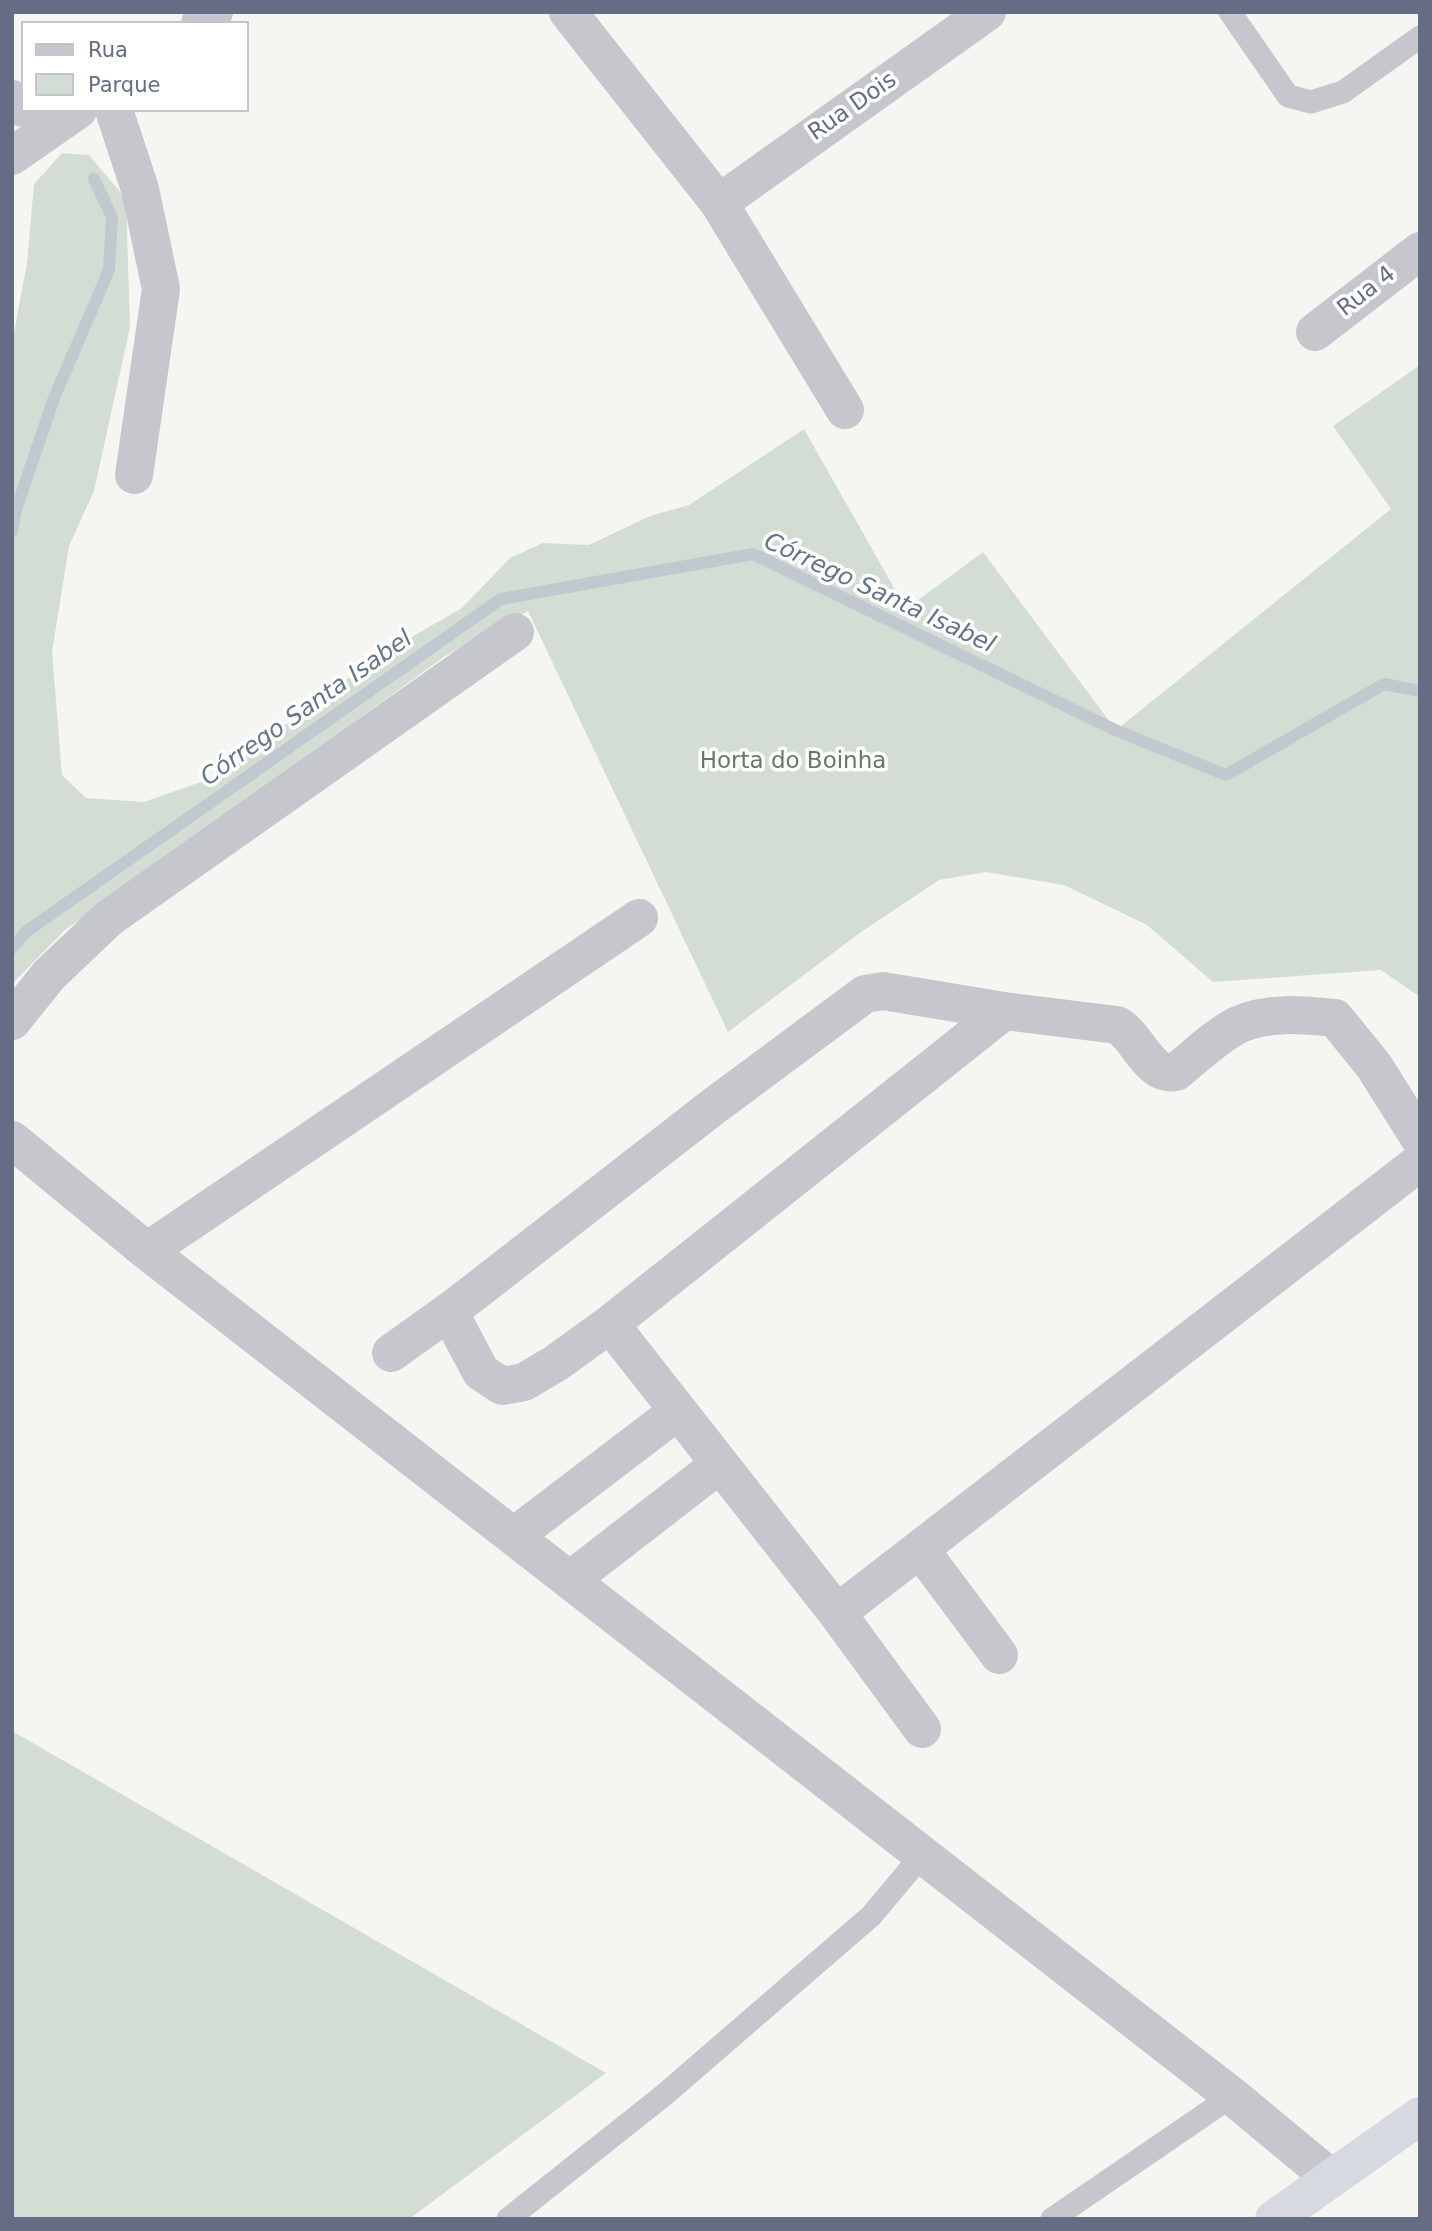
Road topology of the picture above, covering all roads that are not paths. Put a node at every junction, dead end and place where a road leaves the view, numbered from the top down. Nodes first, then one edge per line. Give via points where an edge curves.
1 (568, 12) edge
2 (987, 12) edge
3 (1230, 12) edge
4 (1420, 37) edge
5 (115, 112) edge
6 (44, 115) edge
7 (12, 156) edge
8 (719, 203) junction
9 (1420, 251) edge
10 (1315, 332) dead end
11 (845, 410) dead end
12 (134, 475) dead end
13 (515, 632) dead end
14 (639, 918) dead end
15 (1003, 1011) junction
16 (12, 1021) edge
17 (1420, 1139) edge
18 (12, 1140) edge
19 (1420, 1162) edge
20 (147, 1251) junction
21 (454, 1308) junction
22 (610, 1324) junction
23 (391, 1353) dead end
24 (678, 1411) junction
25 (720, 1464) junction
26 (514, 1536) junction
27 (920, 1549) junction
28 (569, 1580) junction
29 (837, 1613) junction
30 (999, 1655) dead end
31 (922, 1728) dead end
32 (923, 1854) junction
33 (1233, 2096) junction
34 (1420, 2116) edge
35 (1331, 2178) junction
36 (508, 2219) edge
37 (1052, 2219) edge
38 (1274, 2219) edge

1 - 8 street
2 - 8 street, Rua Dois
3 - 4 lane via 1288,96 1311,102 1343,92
5 - 12 street via 140,190 161,289
6 - 7 street
8 - 11 street
9 - 10 street, Rua 4
13 - 16 street via 109,918 49,975
14 - 20 street
15 - 17 street via 1117,1025 1152,1063 1169,1073 1237,1026 1257,1019 1303,1014 1335,1018 1374,1066
15 - 21 street via 883,990 865,994
15 - 22 street
18 - 20 street
19 - 27 street
20 - 26 street
21 - 22 street via 455,1323 481,1372 502,1386 524,1381 556,1363
21 - 23 street
22 - 24 street
24 - 25 street
24 - 26 street
25 - 28 street
25 - 29 street
26 - 28 street
27 - 29 street
27 - 30 street
28 - 32 street
29 - 31 street
32 - 33 street
32 - 36 lane via 871,1916 664,2095
33 - 35 street
33 - 37 lane
34 - 35 highway
35 - 38 highway

